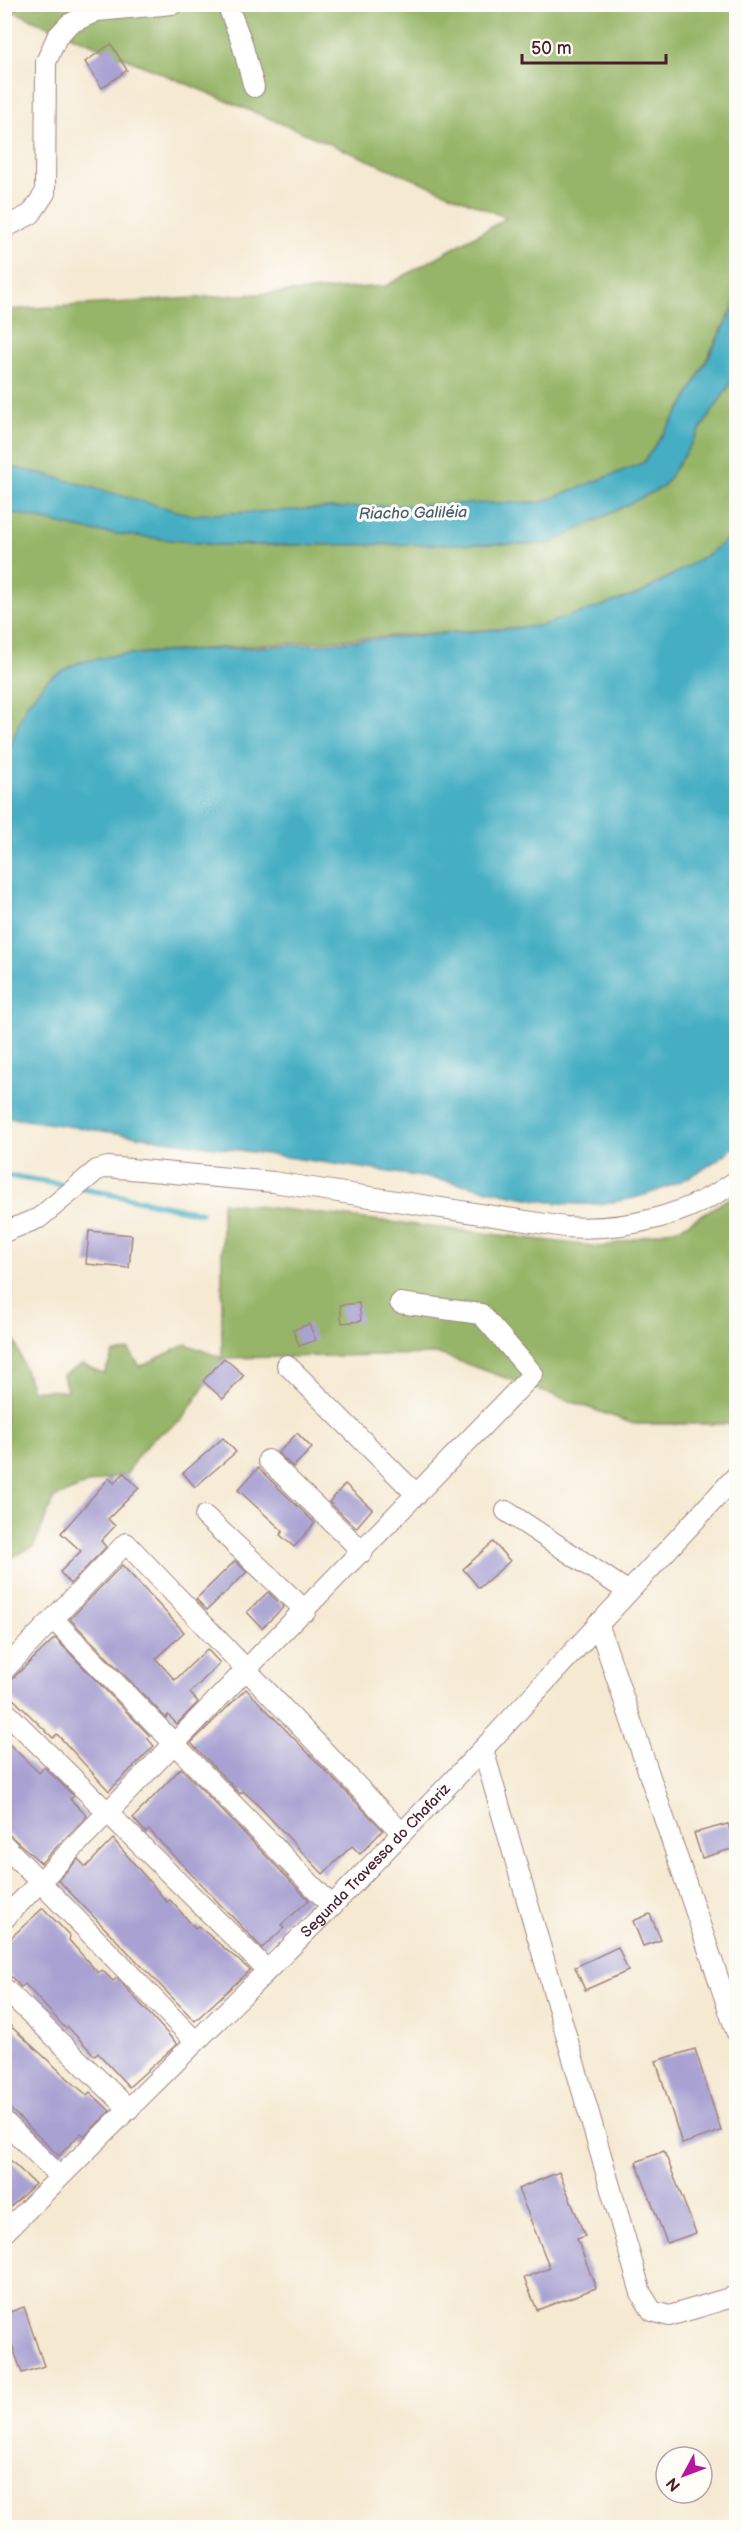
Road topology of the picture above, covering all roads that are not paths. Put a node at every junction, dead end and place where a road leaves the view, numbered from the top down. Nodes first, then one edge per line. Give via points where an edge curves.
1 (172, 4) edge
2 (227, 4) edge
3 (254, 87) dead end
4 (4, 228) edge
5 (736, 1181) edge
6 (4, 1232) edge
7 (400, 1303) dead end
8 (287, 1365) dead end
9 (268, 1460) dead end
10 (736, 1476) edge
11 (417, 1495) junction
12 (506, 1511) dead end
13 (205, 1516) dead end
14 (363, 1552) junction
15 (627, 1591) junction
16 (306, 1611) junction
17 (55, 1621) junction
18 (598, 1623) junction
19 (247, 1669) junction
20 (4, 1670) edge
21 (4, 1710) edge
22 (173, 1745) junction
23 (483, 1749) junction
24 (107, 1812) junction
25 (401, 1832) junction
26 (4, 1845) edge
27 (40, 1882) junction
28 (332, 1906) junction
29 (4, 1919) edge
30 (267, 1970) junction
31 (4, 1988) edge
32 (736, 2031) edge
33 (195, 2041) junction
34 (129, 2109) junction
35 (4, 2121) edge
36 (60, 2177) junction
37 (4, 2233) edge
38 (736, 2296) edge

1 - 4 street via 97,11 69,24 57,37 46,62 45,193 30,214
2 - 3 street
5 - 6 street via 714,1197 681,1211 595,1229 273,1182 108,1167 97,1170 39,1218
7 - 11 street via 481,1314 533,1374
8 - 11 street
9 - 14 street
10 - 15 street, Segunda Travessa do Chafariz
11 - 14 street
12 - 15 street
13 - 16 street
14 - 16 street
15 - 18 street, Segunda Travessa do Chafariz
16 - 19 street
17 - 19 street via 126,1543
17 - 20 street
17 - 22 street
18 - 23 street, Segunda Travessa do Chafariz
18 - 32 street
19 - 22 street
19 - 25 street
21 - 24 street
22 - 24 street
22 - 28 street
23 - 25 street, Segunda Travessa do Chafariz
23 - 38 street via 641,2293 652,2311 669,2316
24 - 27 street
24 - 30 street
25 - 28 street, Segunda Travessa do Chafariz
26 - 27 street
27 - 29 street
27 - 33 street
28 - 30 street, Segunda Travessa do Chafariz
30 - 33 street, Segunda Travessa do Chafariz
31 - 34 street
33 - 34 street, Segunda Travessa do Chafariz
34 - 36 street, Segunda Travessa do Chafariz
35 - 36 street
36 - 37 street, Segunda Travessa do Chafariz

